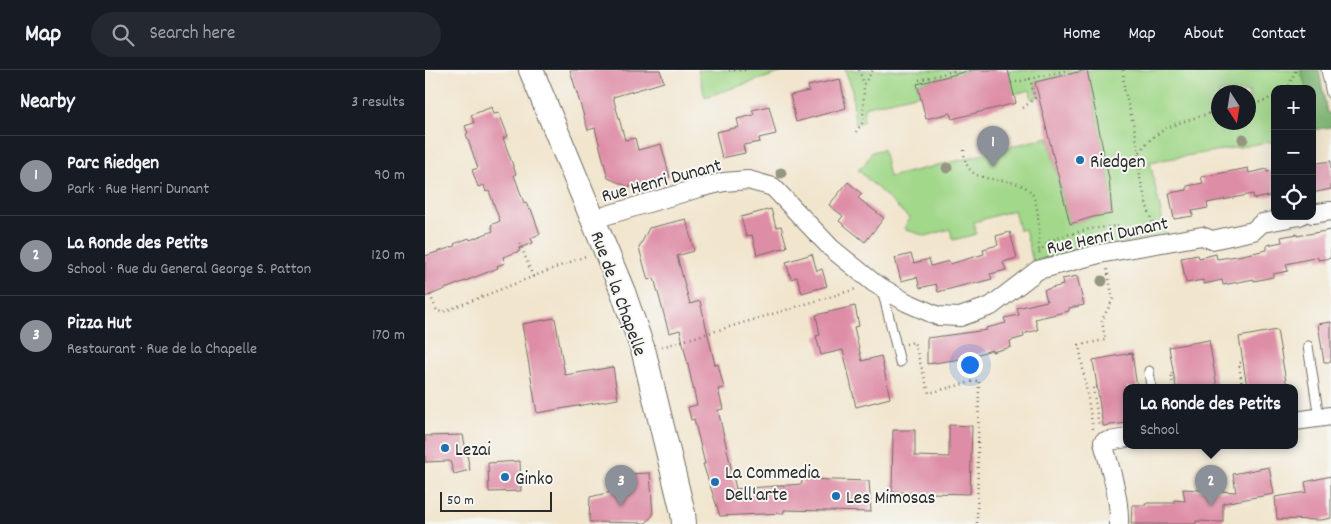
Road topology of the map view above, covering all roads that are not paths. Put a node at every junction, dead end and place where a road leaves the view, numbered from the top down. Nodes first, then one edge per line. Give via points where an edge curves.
1 (531, 70) edge
2 (1326, 70) edge
3 (1331, 94) edge
4 (1331, 211) edge
5 (1316, 213) edge
6 (594, 219) junction
7 (1278, 220) edge
8 (878, 286) junction
9 (1308, 346) dead end
10 (900, 362) dead end
11 (1149, 371) dead end
12 (1151, 384) edge
13 (1325, 417) edge
14 (1298, 421) edge
15 (1123, 439) edge
16 (684, 524) edge
17 (1119, 524) edge

1 - 6 main road, Rue de la Chapelle
2 - 3 lane
4 - 5 street
6 - 8 street, Rue Henri Dunant via 723,182 748,180 763,183 773,187 831,248
6 - 16 main road, Rue de la Chapelle via 643,353
7 - 8 street, Rue Henri Dunant via 1262,223 1253,231 1212,240 1202,236 1099,254 1038,270 991,306 960,317 938,316
8 - 10 lane
9 - 13 lane
11 - 12 lane
13 - 14 street
15 - 17 street via 1103,442 1117,495

